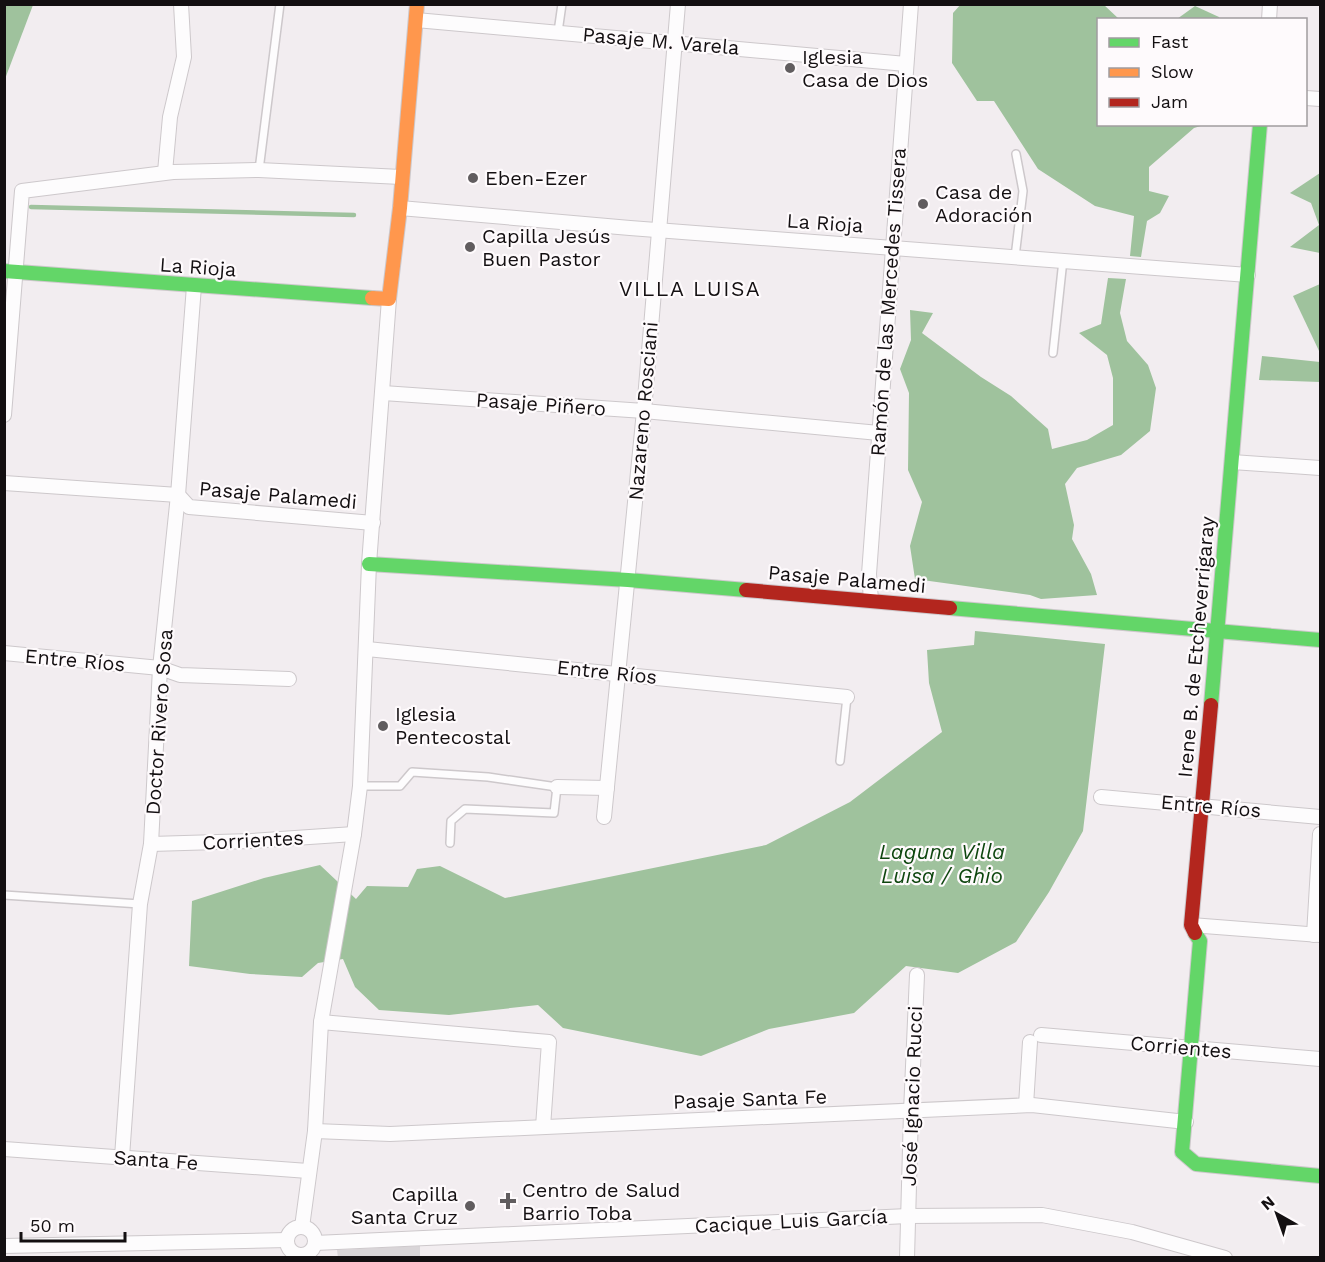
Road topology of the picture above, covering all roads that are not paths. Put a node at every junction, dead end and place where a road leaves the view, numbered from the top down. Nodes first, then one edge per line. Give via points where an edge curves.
1 (181, 4) edge
2 (280, 4) edge
3 (417, 4) edge
4 (562, 4) edge
5 (678, 4) edge
6 (911, 4) edge
7 (416, 20) junction
8 (558, 32) junction
9 (674, 42) junction
10 (906, 64) junction
11 (1260, 126) edge
12 (1016, 153) dead end
13 (259, 170) junction
14 (165, 172) junction
15 (401, 177) junction
16 (400, 208) junction
17 (658, 230) junction
18 (892, 247) junction
19 (1015, 257) junction
20 (1063, 260) junction
21 (9, 271) edge
22 (1248, 275) junction
23 (194, 286) junction
24 (389, 299) junction
25 (1053, 353) dead end
26 (6, 374) edge
27 (383, 393) junction
28 (644, 411) junction
29 (4, 415) edge
30 (879, 433) junction
31 (1232, 462) junction
32 (1320, 468) edge
33 (4, 483) edge
34 (178, 495) junction
35 (373, 523) junction
36 (369, 564) junction
37 (628, 580) junction
38 (871, 600) junction
39 (1218, 632) junction
40 (1320, 640) edge
41 (367, 649) junction
42 (4, 653) edge
43 (160, 668) junction
44 (619, 672) junction
45 (289, 679) dead end
46 (847, 697) joint
47 (840, 761) dead end
48 (360, 786) junction
49 (557, 787) junction
50 (607, 788) junction
51 (1101, 797) dead end
52 (1201, 805) junction
53 (604, 817) dead end
54 (1320, 817) edge
55 (354, 834) junction
56 (1320, 834) edge
57 (450, 843) dead end
58 (151, 844) junction
59 (4, 895) edge
60 (140, 904) junction
61 (1191, 925) junction
62 (1317, 935) edge
63 (917, 975) dead end
64 (321, 1022) junction
65 (1192, 1048) junction
66 (1320, 1059) edge
67 (1026, 1105) junction
68 (910, 1112) junction
69 (1186, 1122) junction
70 (543, 1127) junction
71 (315, 1131) junction
72 (4, 1149) edge
73 (122, 1157) junction
74 (308, 1171) junction
75 (1320, 1176) edge
76 (908, 1216) junction
77 (302, 1227) junction
78 (287, 1240) junction
79 (315, 1243) junction
80 (4, 1246) edge
81 (907, 1255) edge
82 (302, 1257) edge
83 (1226, 1257) edge

1 - 14 street via 184,57 170,117
2 - 13 lane
3 - 7 street
4 - 8 lane
5 - 9 street, Nazareno Rosciani
6 - 10 street, Ramón de las Mercedes Tissera
7 - 8 street, Pasaje M. Varela
7 - 15 street
8 - 9 street, Pasaje M. Varela
9 - 10 street, Pasaje M. Varela
9 - 17 street, Nazareno Rosciani
10 - 18 street, Ramón de las Mercedes Tissera
11 - 22 street, Irene B. de Etcheverrigaray
12 - 19 lane via 1023,191
13 - 14 street
13 - 15 street
14 - 21 street via 22,191
15 - 16 street
16 - 17 street, La Rioja
16 - 24 street
17 - 18 street, La Rioja
17 - 28 street, Nazareno Rosciani
18 - 19 street, La Rioja
18 - 30 street, Ramón de las Mercedes Tissera
19 - 20 street, La Rioja
20 - 22 street, La Rioja
20 - 25 lane
21 - 23 street, La Rioja
21 - 26 street
22 - 31 street, Irene B. de Etcheverrigaray
23 - 24 street, La Rioja
23 - 34 street, Doctor Rivero Sosa
24 - 27 street
26 - 29 street
27 - 28 street, Pasaje Piñero
27 - 35 street
28 - 30 street, Pasaje Piñero
28 - 37 street, Nazareno Rosciani
30 - 38 street, Ramón de las Mercedes Tissera via 869,574
31 - 32 street
31 - 39 street, Irene B. de Etcheverrigaray
33 - 34 street, Pasaje Palamedi
34 - 35 street, Pasaje Palamedi via 189,507
34 - 43 street, Doctor Rivero Sosa
35 - 36 street
36 - 37 street, Pasaje Palamedi
36 - 41 street
37 - 38 street, Pasaje Palamedi
37 - 44 street, Nazareno Rosciani
38 - 39 street, Pasaje Palamedi
39 - 40 street, Pasaje Palamedi
39 - 52 street, Irene B. de Etcheverrigaray
41 - 44 street, Entre Ríos
41 - 48 street
42 - 43 street, Entre Ríos
43 - 45 street, Entre Ríos via 180,675
43 - 58 street, Doctor Rivero Sosa
44 - 46 street, Entre Ríos
44 - 50 street, Nazareno Rosciani
46 - 47 lane
48 - 49 lane via 400,786 412,771
48 - 55 street
49 - 50 street
49 - 57 lane via 554,813 465,809 451,821
50 - 53 street, Nazareno Rosciani
51 - 52 street, Entre Ríos
52 - 54 street, Entre Ríos
52 - 61 street, Irene B. de Etcheverrigaray
55 - 58 street, Corrientes
55 - 64 street
56 - 62 street
58 - 60 street, Doctor Rivero Sosa
59 - 60 lane
60 - 73 street, Doctor Rivero Sosa
61 - 62 street
61 - 65 street, Irene B. de Etcheverrigaray via 1200,941
63 - 68 street, José Ignacio Rucci
64 - 70 street via 549,1042
64 - 71 street
65 - 66 street, Corrientes
65 - 67 street, Corrientes via 1036,1038
65 - 69 street, Irene B. de Etcheverrigaray
67 - 68 street, Pasaje Santa Fe
67 - 69 street, Pasaje Santa Fe
68 - 70 street, Pasaje Santa Fe
68 - 76 street, José Ignacio Rucci
69 - 75 street, Irene B. de Etcheverrigaray via 1182,1152 1196,1164
70 - 71 street, Pasaje Santa Fe via 390,1134
71 - 74 street
72 - 73 street, Santa Fe
73 - 74 street, Santa Fe
74 - 77 street
76 - 79 street, Cacique Luis García
76 - 81 street
76 - 83 street, Cacique Luis García via 1042,1215 1132,1232
77 - 78 street via 290,1233
77 - 79 street via 314,1235
78 - 80 street
78 - 82 street via 288,1248
79 - 82 street via 311,1252

